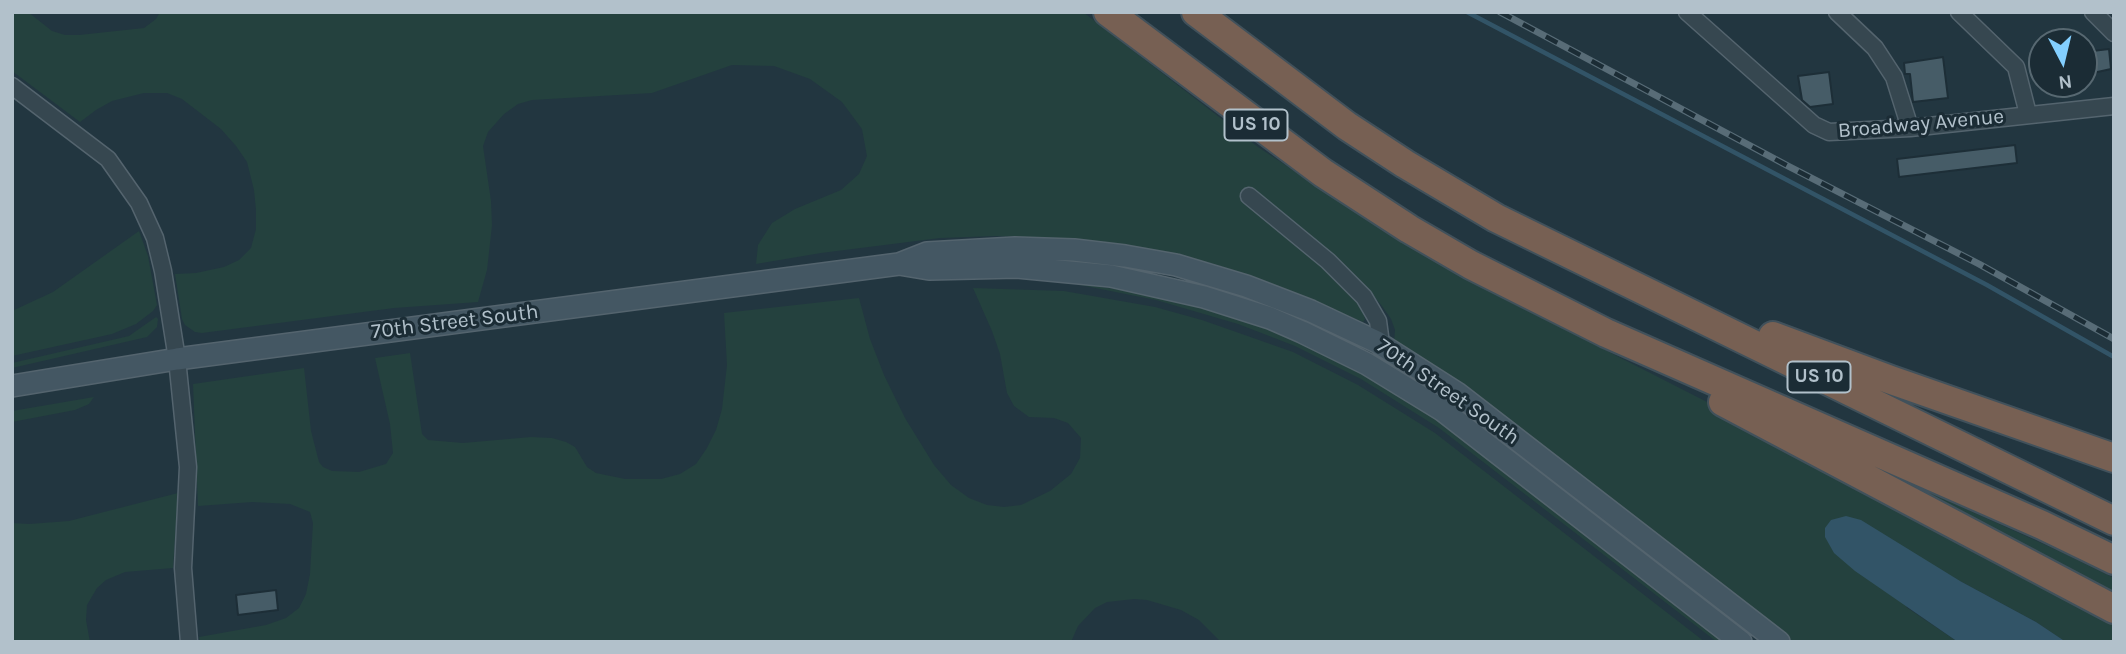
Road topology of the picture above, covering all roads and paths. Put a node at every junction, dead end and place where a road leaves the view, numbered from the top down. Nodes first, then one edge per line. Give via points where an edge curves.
1 (1108, 12) edge
2 (1196, 12) edge
3 (1687, 12) edge
4 (1837, 12) edge
5 (1959, 12) edge
6 (2093, 12) edge
7 (2114, 33) edge
8 (12, 86) edge
9 (2114, 106) edge
10 (2028, 114) junction
11 (1910, 128) junction
12 (1249, 196) dead end
13 (1525, 233) junction
14 (899, 264) junction
15 (1606, 333) junction
16 (1377, 342) junction
17 (177, 359) junction
18 (12, 386) edge
19 (2114, 458) edge
20 (2114, 521) edge
21 (2114, 560) edge
22 (2114, 609) edge
23 (189, 642) edge
24 (1741, 642) edge
25 (1779, 642) edge

1 - 15 highway, US 10 via 1350,192 1471,265
2 - 13 highway, US 10 via 1377,146
3 - 11 street, Broadway Avenue via 1814,125 1837,133
4 - 11 street via 1875,48 1895,77
5 - 10 street via 2017,67
6 - 7 street
8 - 17 street via 100,152 139,203 160,258
9 - 10 street, Broadway Avenue
10 - 11 street, Broadway Avenue
12 - 16 street via 1364,297 1378,321
13 - 19 highway via 1824,356
13 - 20 highway, US 10
14 - 16 main road, 70th Street South via 927,253 994,248 1074,250 1146,259 1246,285
14 - 17 main road, 70th Street South
14 - 24 main road, 70th Street South via 929,270 1017,267 1111,276 1204,297 1302,332 1367,363 1442,411
15 - 21 highway, US 10
15 - 22 highway via 1662,371
16 - 25 main road, 70th Street South via 1457,393
17 - 18 main road, 70th Street South
17 - 23 street via 188,467 183,568

